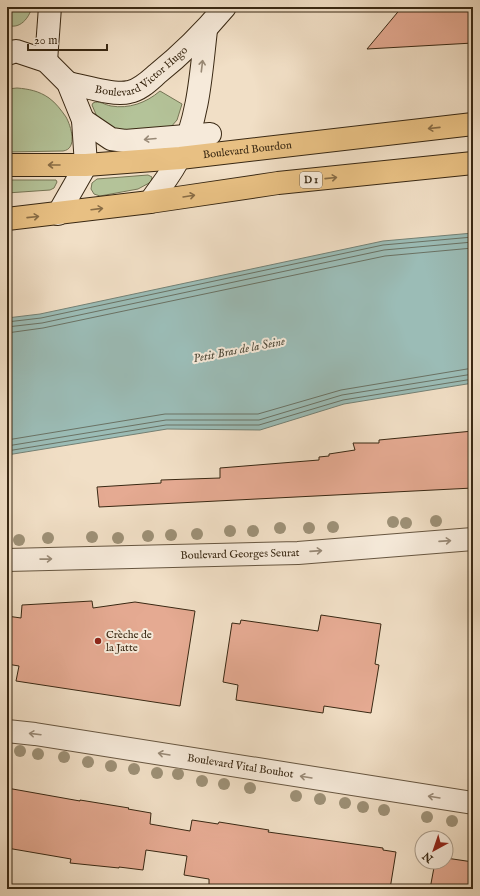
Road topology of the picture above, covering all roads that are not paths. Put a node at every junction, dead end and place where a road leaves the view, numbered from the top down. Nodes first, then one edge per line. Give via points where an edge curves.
1 (50, 7) edge
2 (225, 7) edge
3 (206, 30) junction
4 (10, 48) edge
5 (46, 61) junction
6 (68, 83) junction
7 (83, 120) junction
8 (473, 124) edge
9 (191, 126) junction
10 (233, 151) junction
11 (180, 158) junction
12 (473, 163) edge
13 (14, 165) edge
14 (86, 165) junction
15 (150, 202) junction
16 (58, 214) junction
17 (7, 219) edge
18 (473, 539) edge
19 (7, 560) edge
20 (7, 731) edge
21 (473, 804) edge

1 - 5 street
2 - 3 street, Boulevard Victor Hugo
3 - 6 street, Boulevard Victor Hugo via 181,55 138,89 128,92 106,92
9 -> 3 street, Boulevard Victor Hugo via 198,101
4 - 5 street
5 - 6 street
6 - 7 street
9 -> 7 street via 125,141 111,139
7 - 14 street
8 -> 10 main road, Boulevard Bourdon
9 - 10 street via 210,134
9 - 11 street, Boulevard Victor Hugo
10 - 11 main road, Boulevard Bourdon
11 - 14 main road, Boulevard Bourdon
11 - 15 street, Boulevard Victor Hugo
15 -> 12 main road, D 1 via 278,183
14 -> 13 main road, Boulevard Bourdon
14 - 16 street
16 -> 15 main road, D 1
17 -> 16 main road, D 1
19 -> 18 street, Boulevard Georges Seurat via 298,553
21 -> 20 street, Boulevard Vital Bouhot

